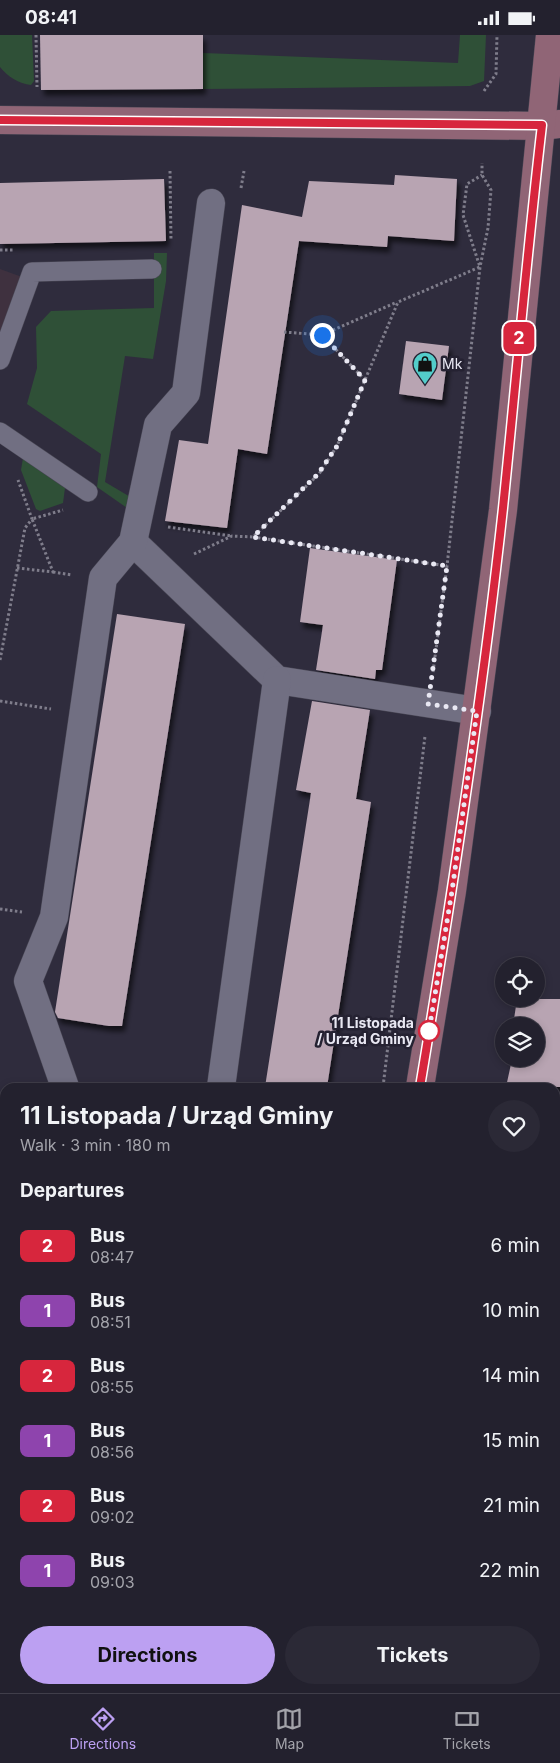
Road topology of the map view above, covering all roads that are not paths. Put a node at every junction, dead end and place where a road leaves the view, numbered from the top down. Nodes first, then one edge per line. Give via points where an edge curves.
1 (550, 35) edge
2 (0, 120) edge
3 (551, 125) edge
4 (212, 203) dead end
5 (152, 269) dead end
6 (0, 360) edge
7 (0, 432) edge
8 (88, 491) dead end
9 (133, 542) junction
10 (277, 680) junction
11 (477, 711) junction
12 (63, 1083) edge
13 (222, 1083) edge
14 (421, 1083) edge

1 - 3 street
2 - 3 street
3 - 11 street via 529,230 502,510
4 - 9 street via 186,393 158,425
5 - 6 lane via 32,272
7 - 8 lane
9 - 10 street
9 - 12 street via 103,578 54,917 28,981
10 - 11 street
10 - 13 street
11 - 14 street

